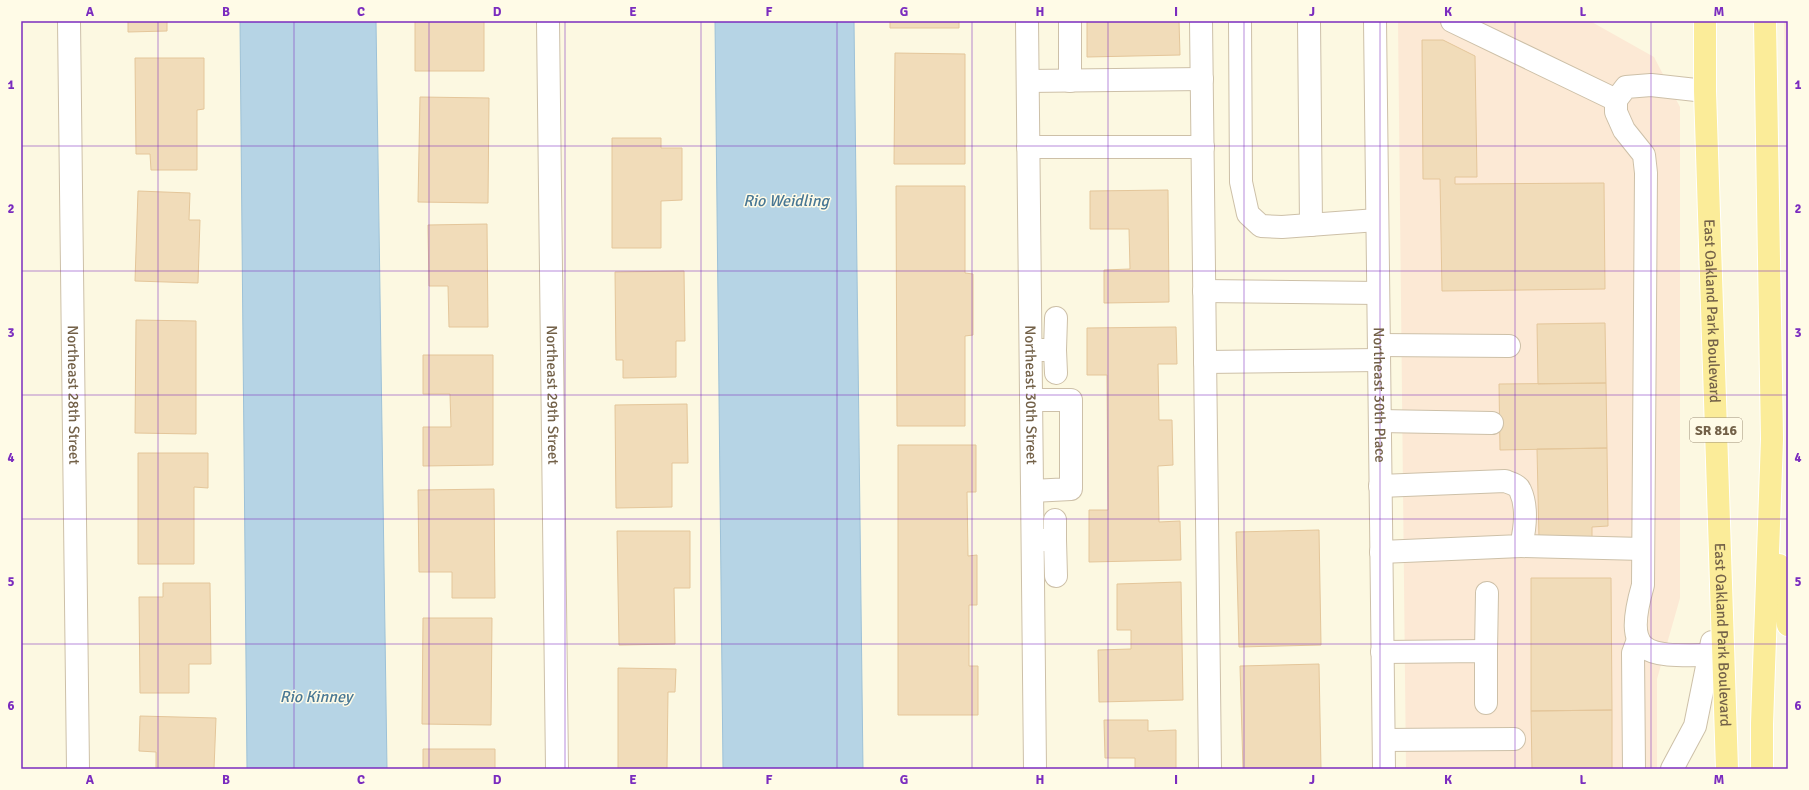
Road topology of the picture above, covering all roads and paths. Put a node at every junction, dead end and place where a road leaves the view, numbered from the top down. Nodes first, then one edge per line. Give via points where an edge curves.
1 (69, 21) edge
2 (548, 21) edge
3 (1027, 21) edge
4 (1070, 21) edge
5 (1201, 21) edge
6 (1240, 21) edge
7 (1309, 21) edge
8 (1375, 21) edge
9 (1452, 21) edge
10 (1705, 21) edge
11 (1765, 21) edge
12 (1202, 79) junction
13 (1028, 81) junction
14 (1070, 81) junction
15 (1705, 91) junction
16 (1616, 100) junction
17 (1028, 147) junction
18 (1203, 147) junction
19 (1377, 220) junction
20 (1311, 225) junction
21 (1204, 291) junction
22 (1378, 293) junction
23 (1056, 318) dead end
24 (1509, 346) dead end
25 (1031, 350) junction
26 (1055, 350) junction
27 (1379, 353) junction
28 (1205, 362) junction
29 (1056, 373) dead end
30 (1031, 400) junction
31 (1380, 421) junction
32 (1492, 423) dead end
33 (1772, 439) junction
34 (1380, 486) junction
35 (1032, 491) junction
36 (1033, 540) junction
37 (1521, 546) junction
38 (1643, 549) junction
39 (1381, 552) junction
40 (1056, 576) dead end
41 (1488, 593) dead end
42 (1721, 600) junction
43 (1788, 625) edge
44 (1638, 640) junction
45 (1486, 651) junction
46 (1382, 652) junction
47 (1710, 655) junction
48 (1486, 703) dead end
49 (1514, 739) dead end
50 (1384, 740) junction
51 (78, 769) edge
52 (557, 769) edge
53 (1035, 769) edge
54 (1210, 769) edge
55 (1384, 769) edge
56 (1634, 769) edge
57 (1672, 769) edge
58 (1727, 769) edge
59 (1762, 769) edge

1 - 51 street, Northeast 28th Street
2 - 52 street, Northeast 29th Street
3 - 13 street, Northeast 30th Street
4 - 14 street
5 - 12 street
6 - 20 street via 1241,182 1248,214 1261,226
7 - 20 street
8 - 19 street, Northeast 30th Place
9 - 16 street
10 - 15 main road, East Oakland Park Boulevard / SR 816
11 - 33 main road
12 - 14 street
12 - 18 street
13 - 14 street
13 - 17 street, Northeast 30th Street
15 - 16 street via 1652,85 1626,87
15 - 42 main road, East Oakland Park Boulevard / SR 816
16 - 38 street via 1616,112 1624,130 1644,155 1646,172
17 - 18 street
17 - 25 street, Northeast 30th Street
18 - 21 street
19 - 20 street
19 - 22 street, Northeast 30th Place
21 - 22 street
21 - 28 street
22 - 27 street, Northeast 30th Place
23 - 26 street
24 - 27 street
25 - 26 street
25 - 30 street, Northeast 30th Street
26 - 29 street
27 - 28 street
27 - 31 street, Northeast 30th Place
28 - 54 street
30 - 35 street, Northeast 30th Street
30 - 35 street via 1071,400 1071,489
31 - 32 street
31 - 34 street, Northeast 30th Place
33 - 43 main road via 1779,581
33 - 59 main road
34 - 37 street via 1505,481 1515,485 1520,490 1525,510 1525,531
34 - 39 street, Northeast 30th Place
35 - 36 street, Northeast 30th Street
36 - 40 street via 1055,530
36 - 53 street, Northeast 30th Street
37 - 38 street
37 - 39 street
38 - 44 street via 1643,585 1635,624
39 - 46 street, Northeast 30th Place
41 - 45 street
42 - 47 street
42 - 58 main road, East Oakland Park Boulevard / SR 816
44 - 47 street via 1649,652 1661,655
44 - 56 street via 1633,653
45 - 46 street
45 - 48 street
46 - 50 street, Northeast 30th Place
47 - 57 street via 1695,726
49 - 50 street
50 - 55 street, Northeast 30th Place

